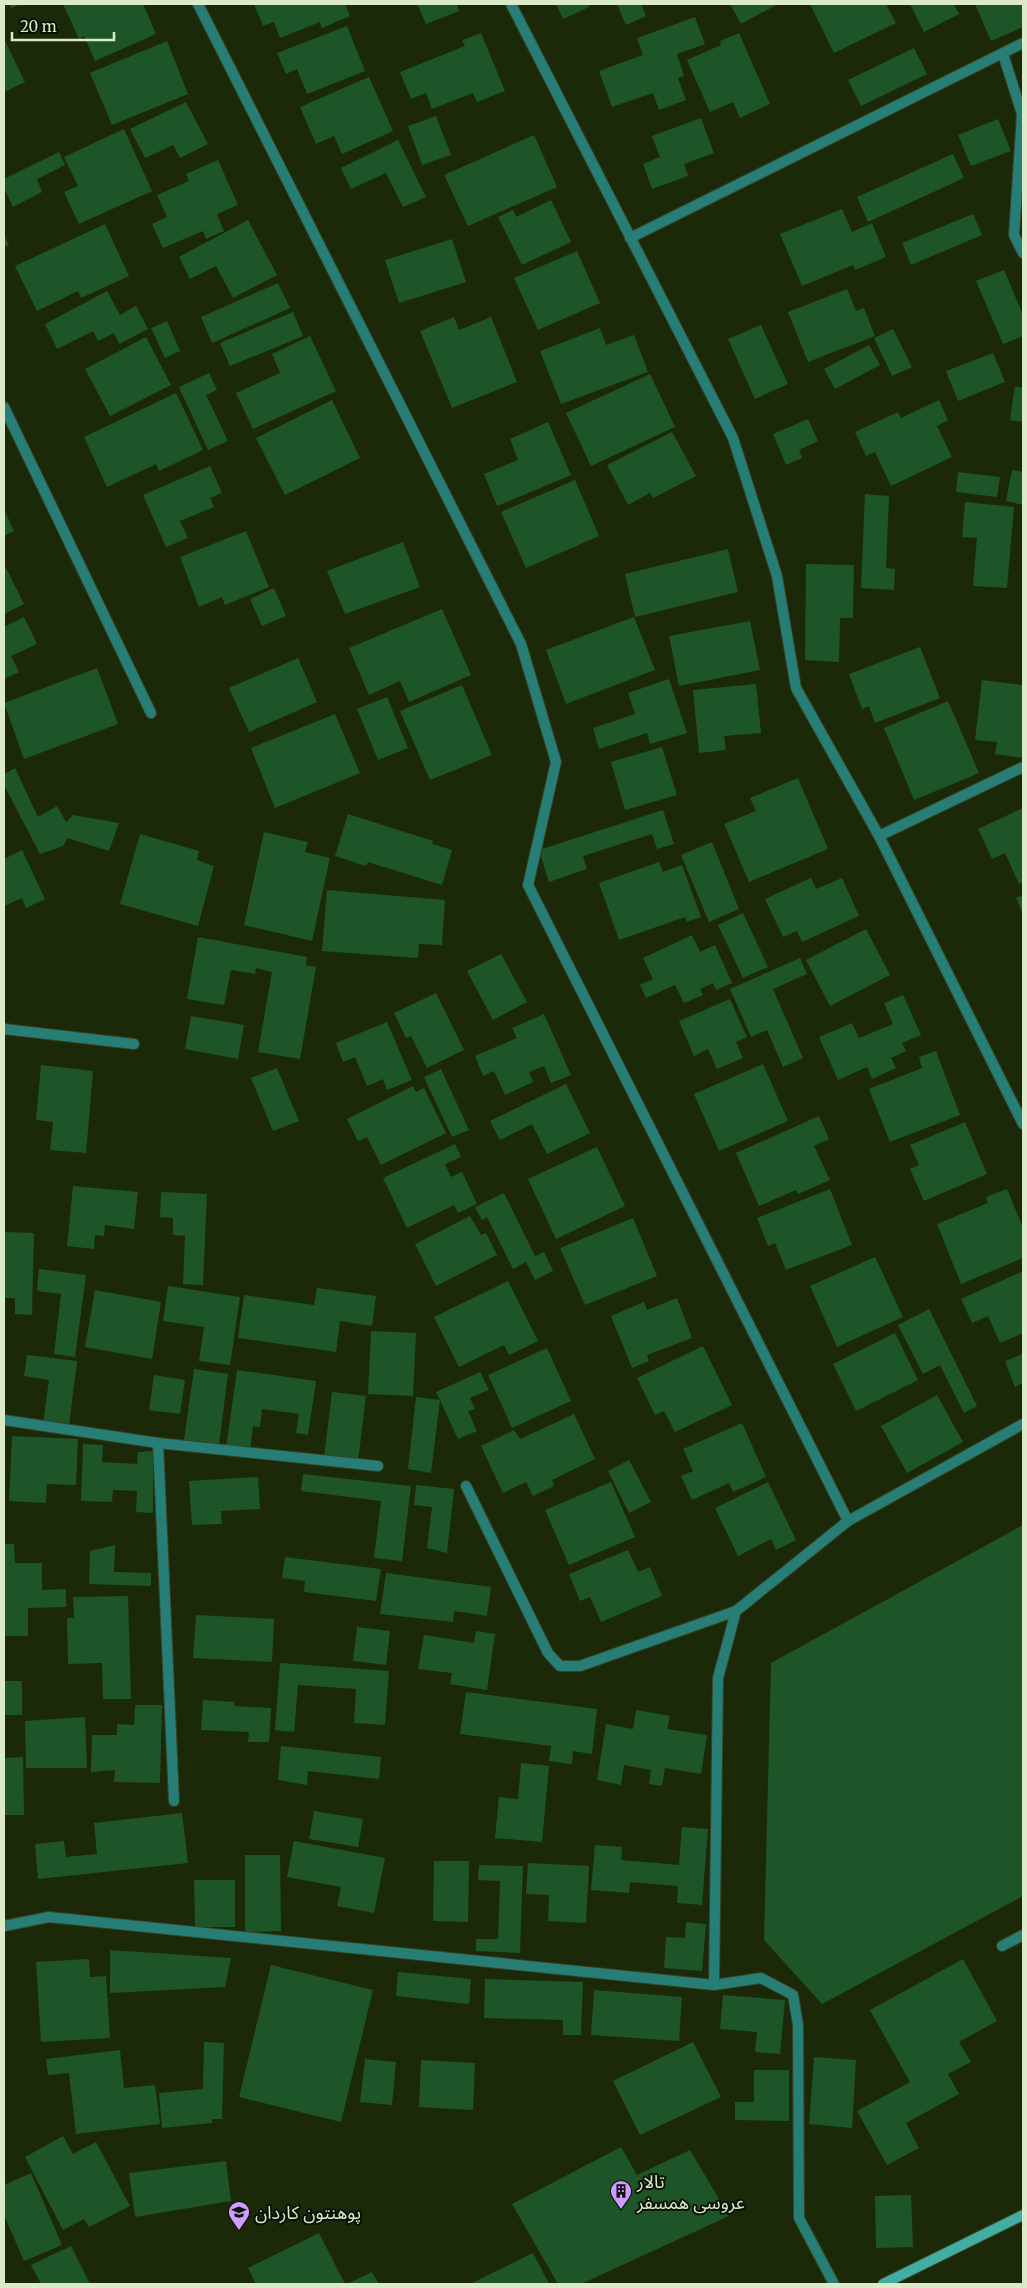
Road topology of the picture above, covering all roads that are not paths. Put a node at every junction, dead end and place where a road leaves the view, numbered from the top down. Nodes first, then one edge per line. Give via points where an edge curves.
1 (198, 4) edge
2 (511, 4) edge
3 (1023, 43) edge
4 (1003, 54) junction
5 (630, 238) junction
6 (1023, 253) edge
7 (4, 407) edge
8 (151, 713) dead end
9 (1023, 767) edge
10 (879, 836) junction
11 (4, 1029) edge
12 (134, 1044) dead end
13 (1023, 1124) edge
14 (4, 1420) edge
15 (1023, 1424) edge
16 (158, 1444) junction
17 (378, 1466) dead end
18 (466, 1486) dead end
19 (848, 1521) junction
20 (736, 1610) junction
21 (174, 1801) dead end
22 (4, 1926) edge
23 (1023, 1935) edge
24 (1002, 1946) dead end
25 (714, 1984) junction
26 (1023, 2215) edge
27 (834, 2284) edge
28 (883, 2284) edge

1 - 19 street via 521,644 556,762 528,884
2 - 5 street
3 - 4 street
4 - 5 street
4 - 6 street via 1022,114 1014,235
5 - 10 street via 734,438 777,576 796,688
7 - 8 street
9 - 10 street
10 - 13 street
11 - 12 street
14 - 16 street
15 - 19 street
16 - 17 street
16 - 21 street
18 - 20 street via 548,1653 560,1666 580,1666
19 - 20 street
20 - 25 street via 718,1678
22 - 25 street via 49,1917
23 - 24 street
25 - 27 street via 761,1978 793,1995 798,2025 799,2218
26 - 28 street

